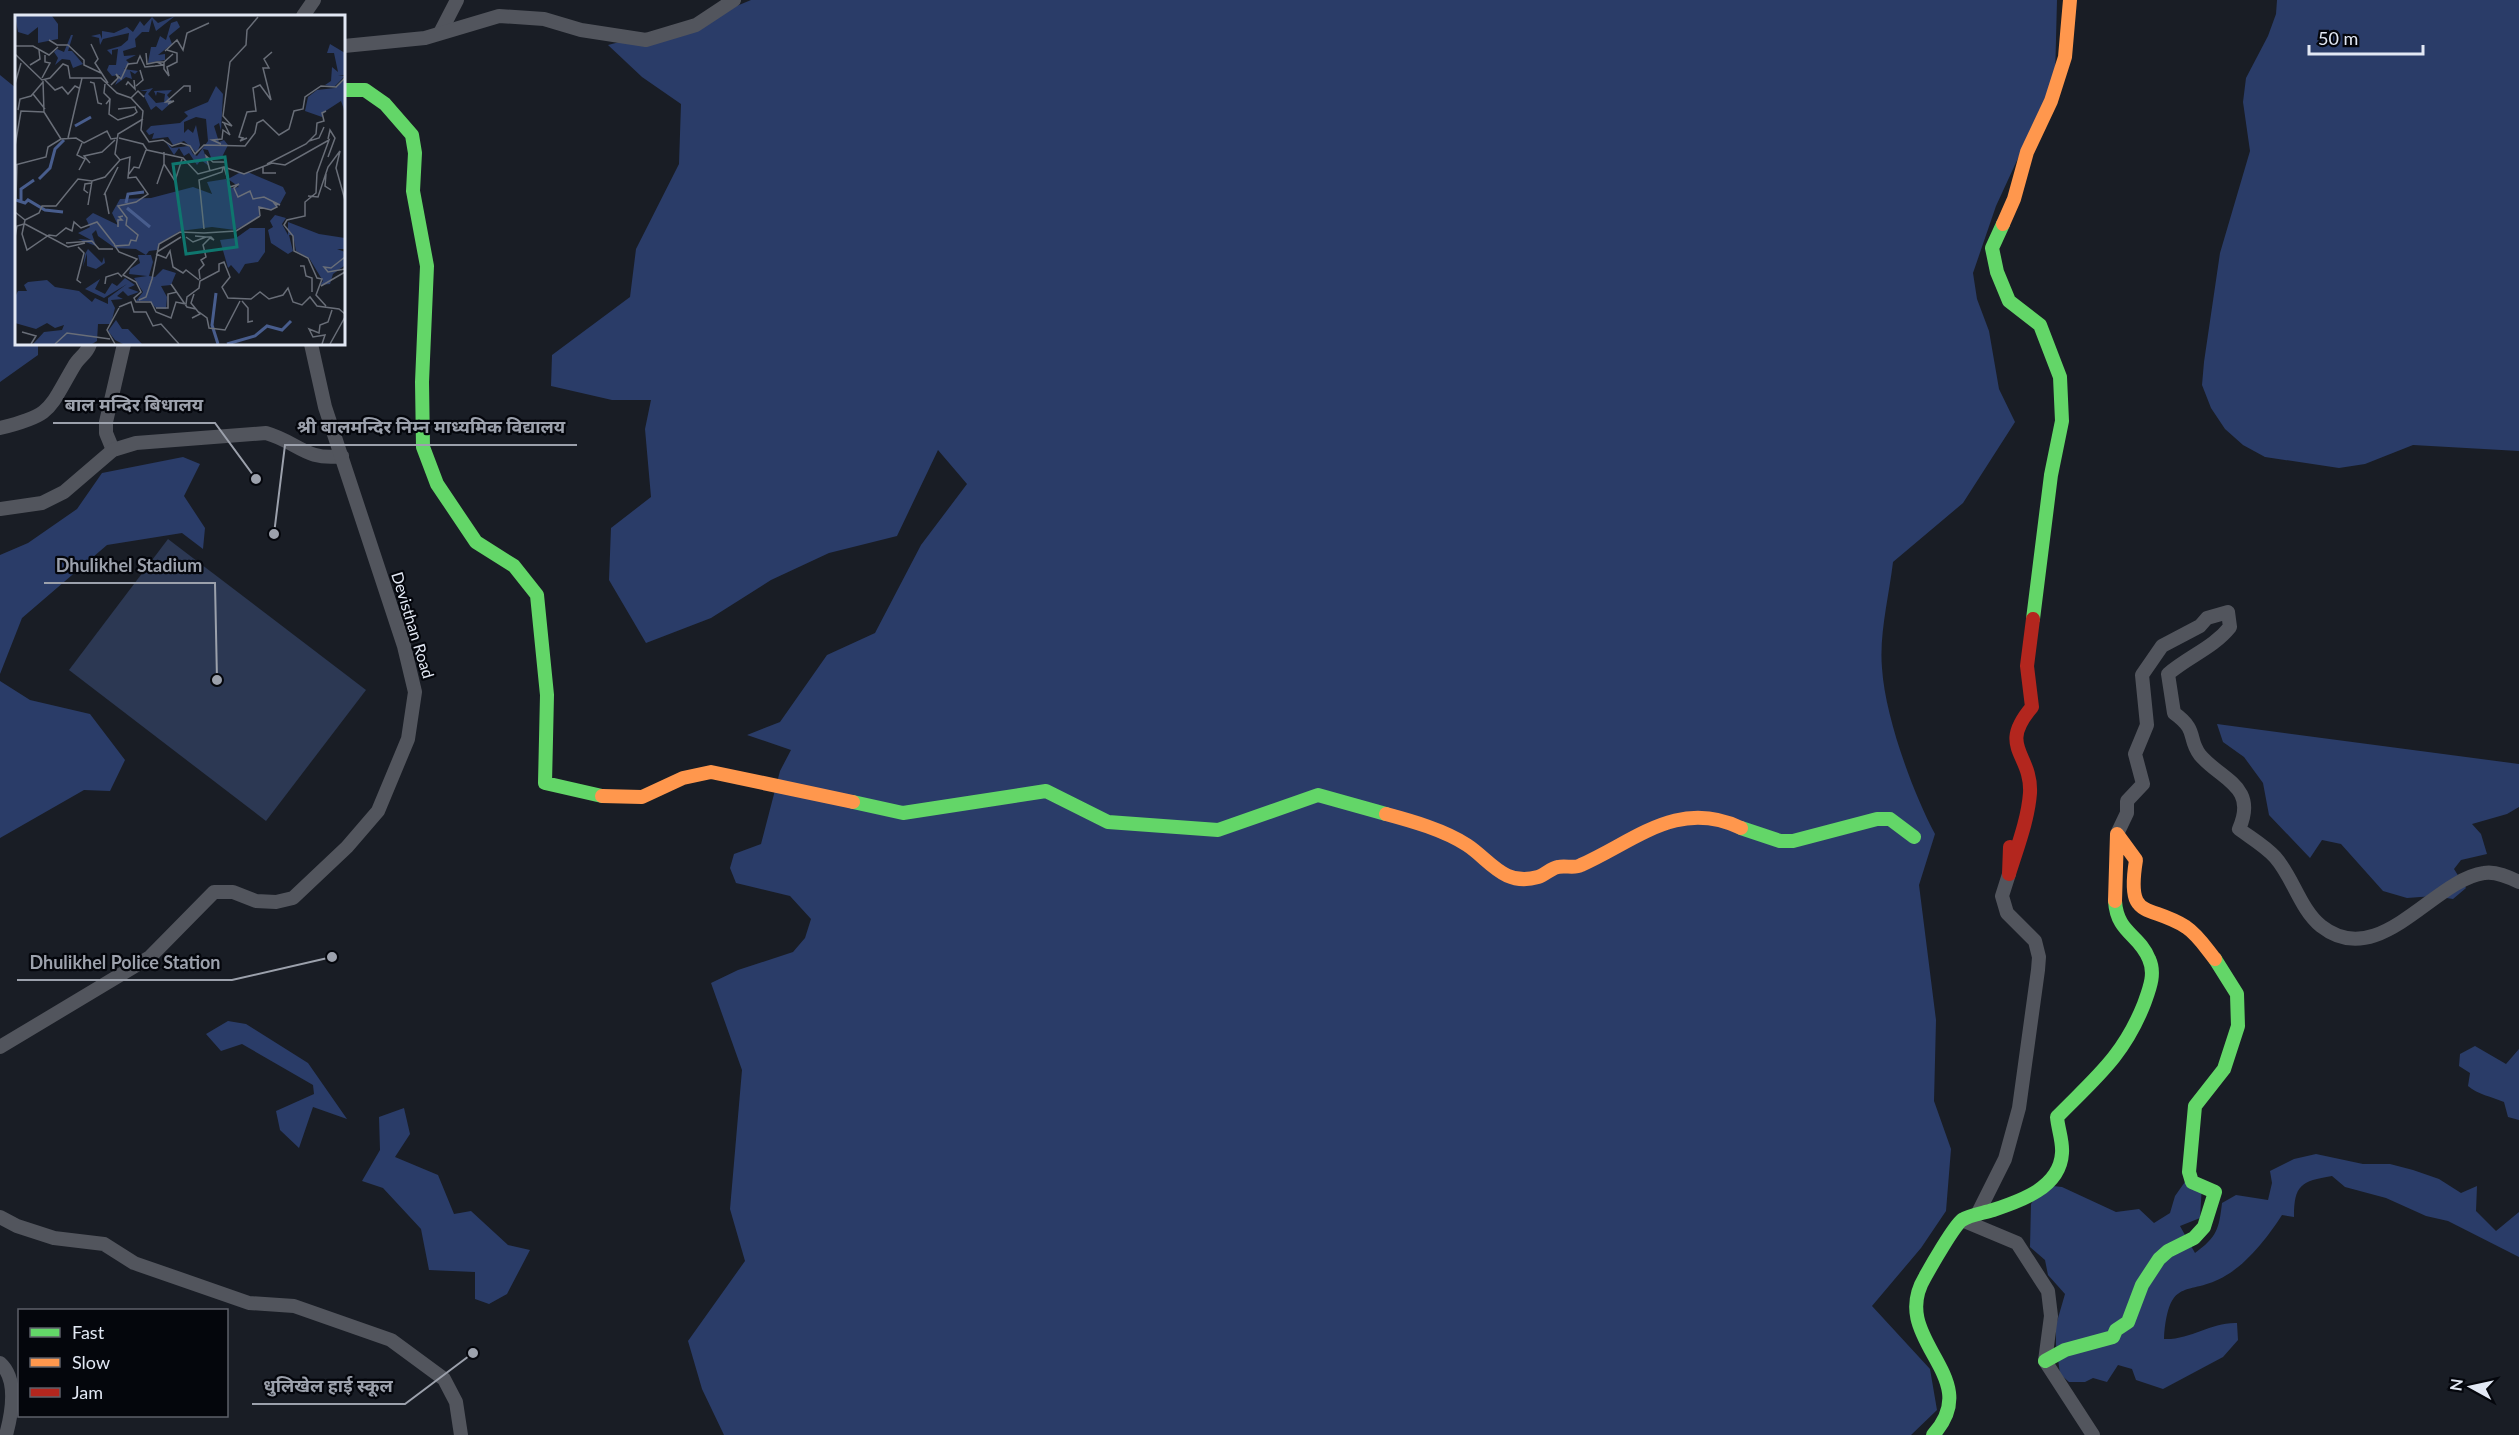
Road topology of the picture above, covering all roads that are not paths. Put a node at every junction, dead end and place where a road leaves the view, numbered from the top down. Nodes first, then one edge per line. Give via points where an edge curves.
1 (314, 0) edge
2 (457, 0) edge
3 (734, 0) edge
4 (2070, 0) edge
5 (304, 15) edge
6 (440, 33) junction
7 (345, 46) edge
8 (345, 90) edge
9 (89, 345) edge
10 (124, 345) edge
11 (311, 345) edge
12 (0, 428) edge
13 (113, 450) junction
14 (342, 456) junction
15 (0, 509) edge
16 (2117, 834) junction
17 (1914, 837) dead end
18 (2010, 846) dead end
19 (2009, 874) junction
20 (2519, 882) edge
21 (0, 1047) edge
22 (1977, 1215) junction
23 (0, 1217) edge
24 (1962, 1220) junction
25 (2045, 1361) junction
26 (0, 1363) edge
27 (6, 1435) edge
28 (461, 1435) edge
29 (1933, 1435) edge
30 (2093, 1435) edge

1 - 5 street
2 - 6 street
3 - 6 street via 696,25 646,40 581,30 544,19 500,16
4 - 19 street via 2066,57 1992,248 2009,301 2040,325 2060,377 2062,421 2051,475 2027,666 2032,707 2018,725 2015,739 2031,777 2027,818
6 - 7 street
8 - 17 street via 365,90 393,112 412,135 413,191 427,266 423,447 437,484 476,542 514,566 537,595 546,678 542,751 545,783 564,790 640,797 693,772 711,772 903,813 1046,791 1108,822 1218,830 1318,795 1412,821 1467,845 1492,868 1515,878 1537,877 1558,867 1578,867 1661,822 1678,820 1723,819 1754,833 1793,841 1890,819
9 - 12 street via 50,407 36,418
10 - 13 street via 106,422
11 - 14 street, Devisthan Road via 325,407
13 - 14 street via 136,443 266,433 285,438 310,456
13 - 15 street via 64,492 42,503
14 - 21 street, Devisthan Road via 416,692 408,739 378,810 347,847 293,898 256,901 233,892 214,892 150,957
16 - 20 street via 2127,813 2127,801 2143,784 2135,754 2147,725 2142,675 2162,646 2200,626 2207,618 2228,612 2230,627 2216,644 2186,659 2168,674 2174,712 2187,722 2201,756 2237,787 2244,803 2244,819 2239,829 2276,857 2320,925 2340,936 2362,937 2395,927 2466,878 2497,873
16 - 22 street via 2115,910 2128,934 2144,947 2153,970 2146,1000 2119,1054 2057,1117 2063,1156 2053,1178 2016,1203
16 - 25 street via 2136,860 2132,888 2138,904 2149,913 2190,930 2229,978 2237,994 2238,1026 2232,1049 2219,1078 2195,1106 2196,1123 2186,1167 2192,1182 2215,1192 2214,1202 2202,1231 2167,1251 2154,1265 2136,1297 2128,1322 2113,1337 2065,1350
18 - 19 street
19 - 22 street via 2002,896 2007,913 2035,941 2038,970 2019,1108 2005,1159
22 - 24 street
23 - 28 street via 54,1238 105,1244 134,1263 249,1303 294,1306 391,1340 444,1379 456,1402
24 - 25 street via 2017,1243 2048,1291 2051,1316
24 - 29 street via 1914,1299 1914,1311 1938,1357 1949,1392 1947,1419
25 - 30 street
26 - 27 street via 8,1370 11,1386

